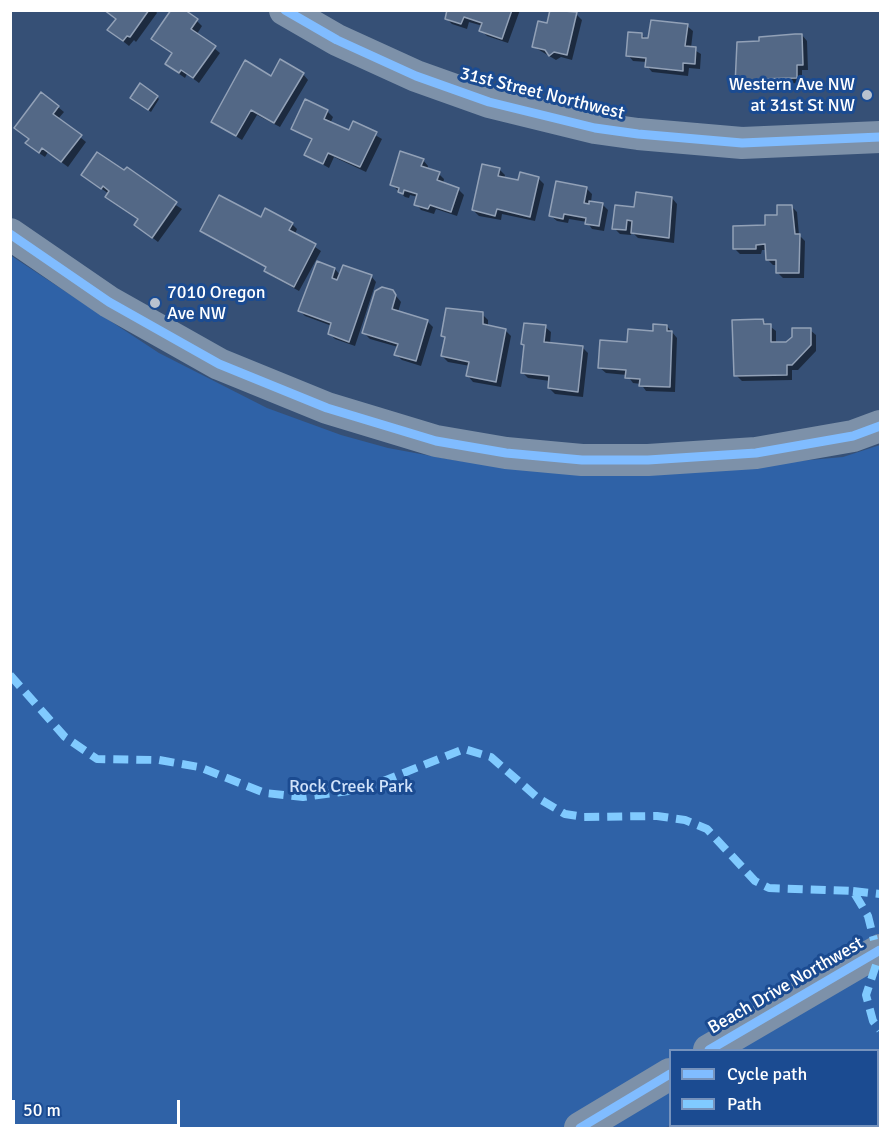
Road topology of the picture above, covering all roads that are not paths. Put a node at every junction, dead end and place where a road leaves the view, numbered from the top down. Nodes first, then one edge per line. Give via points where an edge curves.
1 (285, 10) edge
2 (880, 137) edge
3 (10, 234) edge
4 (880, 426) edge
5 (880, 950) edge
6 (711, 1049) edge
7 (669, 1075) edge
8 (580, 1128) edge

1 - 2 street, 31st Street Northwest via 336,40 416,76 489,102 595,128 742,143
3 - 4 street via 109,302 219,364 327,408 436,441 506,453 637,461 756,453 853,436
5 - 6 street, Beach Drive Northwest
7 - 8 street

